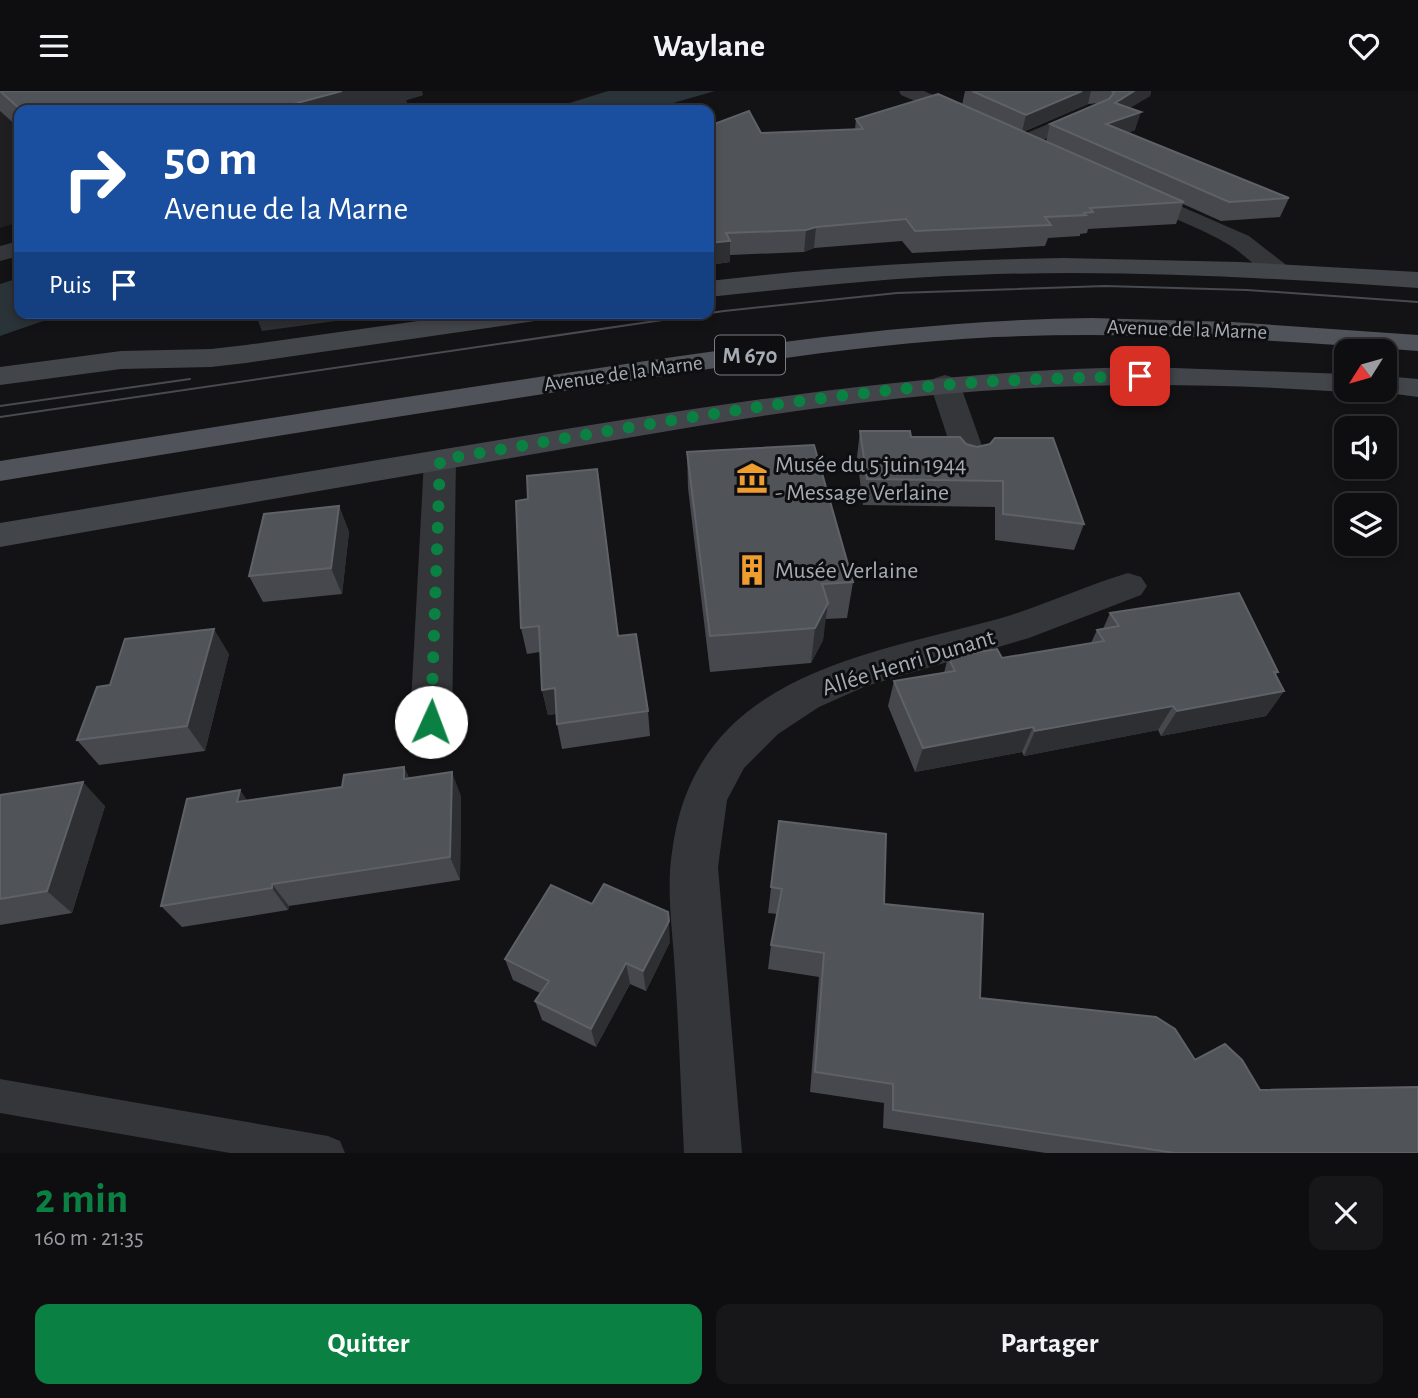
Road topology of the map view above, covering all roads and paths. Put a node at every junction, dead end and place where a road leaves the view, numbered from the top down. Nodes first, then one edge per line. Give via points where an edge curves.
1 (908, 91) edge
2 (1096, 110) edge
3 (1022, 142) junction
4 (1046, 153) edge
5 (1107, 180) edge
6 (1281, 271) junction
7 (1418, 280) edge
8 (714, 288) edge
9 (493, 319) edge
10 (1418, 325) edge
11 (1418, 343) edge
12 (0, 376) edge
13 (1334, 383) edge
14 (945, 384) junction
15 (1397, 386) edge
16 (1418, 388) edge
17 (0, 445) edge
18 (440, 460) junction
19 (971, 460) edge
20 (0, 471) edge
21 (0, 535) edge
22 (1128, 586) dead end
23 (431, 722) dead end
24 (0, 1096) edge
25 (328, 1153) edge
26 (713, 1153) edge

1 - 3 street
2 - 3 street
3 - 4 street
5 - 6 street via 1240,241
6 - 7 street
6 - 8 street via 993,265 840,274
9 - 12 street via 238,355 130,359
10 - 17 main road, Avenue de la Marne / M 670 via 1144,308 915,314 713,337
11 - 20 main road, Avenue de la Marne / M 670 via 1128,327 906,335 509,390
13 - 14 street, Avenue de la Marne via 1140,376
14 - 18 street, Avenue de la Marne via 786,403
14 - 19 street
15 - 16 street
18 - 21 street, Avenue de la Marne
18 - 23 street
22 - 26 street, Allée Henri Dunant via 1049,618 838,678 785,704 748,733 719,770 705,800 695,850
24 - 25 lane

